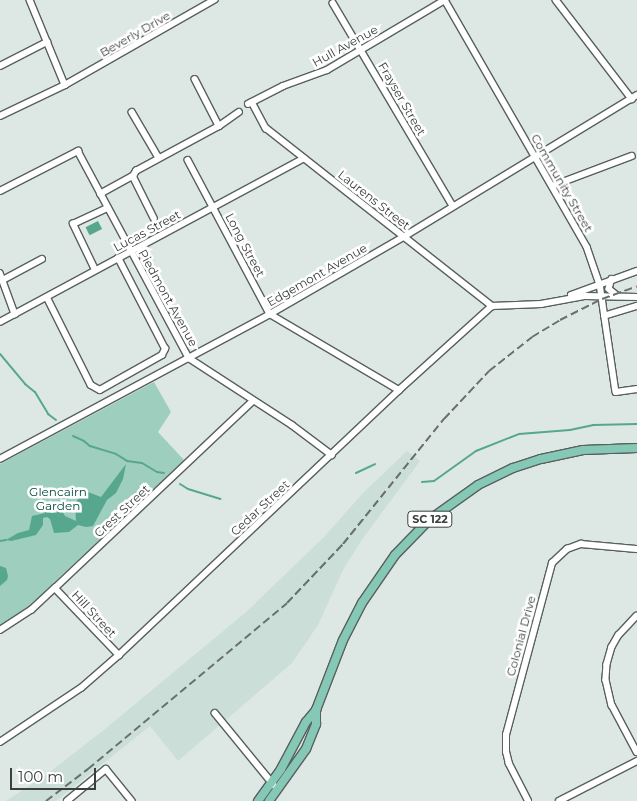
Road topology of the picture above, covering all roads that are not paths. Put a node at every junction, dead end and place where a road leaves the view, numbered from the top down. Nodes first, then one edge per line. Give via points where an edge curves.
1 (30, 0) edge
2 (214, 0) edge
3 (445, 0) edge
4 (556, 0) edge
5 (333, 3) dead end
6 (47, 42) junction
7 (361, 49) junction
8 (0, 66) edge
9 (195, 79) dead end
10 (65, 85) junction
11 (635, 97) edge
12 (250, 103) joint
13 (132, 112) dead end
14 (239, 112) dead end
15 (0, 116) edge
16 (219, 126) junction
17 (632, 156) dead end
18 (535, 157) junction
19 (160, 158) junction
20 (304, 158) junction
21 (188, 160) dead end
22 (133, 176) junction
23 (552, 186) junction
24 (0, 191) edge
25 (100, 194) junction
26 (106, 205) junction
27 (453, 206) junction
28 (213, 208) junction
29 (154, 218) dead end
30 (405, 236) junction
31 (131, 251) junction
32 (118, 258) junction
33 (42, 260) dead end
34 (95, 270) junction
35 (637, 271) edge
36 (0, 273) edge
37 (612, 279) junction
38 (3, 280) junction
39 (600, 284) junction
40 (585, 296) junction
41 (602, 296) junction
42 (617, 296) junction
43 (47, 297) junction
44 (637, 297) edge
45 (563, 299) junction
46 (492, 306) junction
47 (637, 306) edge
48 (15, 314) junction
49 (270, 314) junction
50 (604, 316) junction
51 (0, 322) edge
52 (190, 358) junction
53 (637, 389) edge
54 (399, 390) junction
55 (253, 401) junction
56 (637, 448) edge
57 (332, 455) junction
58 (0, 460) edge
59 (637, 549) edge
60 (56, 588) junction
61 (637, 616) edge
62 (0, 630) edge
63 (119, 655) junction
64 (316, 710) junction
65 (215, 713) dead end
66 (0, 742) edge
67 (637, 752) edge
68 (637, 760) edge
69 (272, 782) junction
70 (278, 789) junction
71 (67, 801) edge
72 (132, 801) edge
73 (258, 801) edge
74 (269, 801) edge
75 (528, 801) edge
76 (559, 801) edge

1 - 6 street
2 - 10 street, Beverly Drive
3 - 7 street, Hull Avenue
3 - 18 street, Community Street
4 - 11 street
5 - 7 street, Frayser Street
6 - 8 street
6 - 10 street
7 - 12 street, Hull Avenue via 327,70 283,86
7 - 27 street, Frayser Street
9 - 16 street
10 - 15 street, Beverly Drive
11 - 18 street, Edgemont Avenue
12 - 20 street, Laurens Street via 266,128
13 - 19 street
14 - 16 street
16 - 19 street
17 - 23 street
18 - 23 street, Community Street
18 - 27 street, Edgemont Avenue
19 - 22 street
20 - 28 street, Lucas Street
20 - 30 street, Laurens Street
21 - 28 street, Long Street
22 - 25 street
22 - 29 street
23 - 39 street, Community Street via 587,247
24 - 25 street, Piedmont Avenue via 78,151
25 - 26 street, Piedmont Avenue
26 - 31 street, Piedmont Avenue
26 - 34 street via 73,224
27 - 30 street, Edgemont Avenue
28 - 31 street, Lucas Street
28 - 49 street, Long Street
30 - 46 street, Laurens Street
30 - 49 street, Edgemont Avenue
31 - 32 street, Lucas Street
31 - 52 street, Piedmont Avenue
32 - 34 street, Lucas Street
32 - 43 street via 165,349 162,355 100,390 92,385
33 - 38 street
34 - 43 street, Lucas Street
35 - 37 street
36 - 38 street
37 - 39 street
37 - 42 street via 608,287
38 - 48 street
39 - 40 street via 597,292
39 - 41 street, Community Street
39 - 42 street
39 - 45 street
40 - 41 street
40 - 45 street
41 - 42 street
41 - 50 street, Community Street
42 - 44 street
43 - 48 street, Lucas Street
45 - 46 street
46 - 54 street, Cedar Street
47 - 50 street
48 - 51 street, Lucas Street
49 - 52 street, Edgemont Avenue
49 - 54 street
50 - 53 street, Community Street via 616,392
52 - 55 street, Piedmont Avenue
52 - 58 street, Edgemont Avenue
54 - 57 street, Cedar Street
55 - 57 street, Piedmont Avenue
55 - 60 street, Crest Street
56 - 64 main road, SC 122 via 583,450 541,459 495,476 445,507 415,533 362,603 343,640
57 - 63 street, Cedar Street
59 - 75 street, Colonial Drive via 581,544 560,553 549,569 506,741 509,764
60 - 62 street, Crest Street
60 - 63 street, Hill Street
61 - 67 street via 619,635 606,664 612,705
63 - 66 street, Cedar Street via 81,688
64 - 69 main road, SC 122
64 - 70 main road, SC 122 via 316,724 306,749
65 - 69 street
68 - 76 street
69 - 70 street
69 - 73 main road, SC 122
70 - 74 main road, SC 122
71 - 72 street via 106,769

